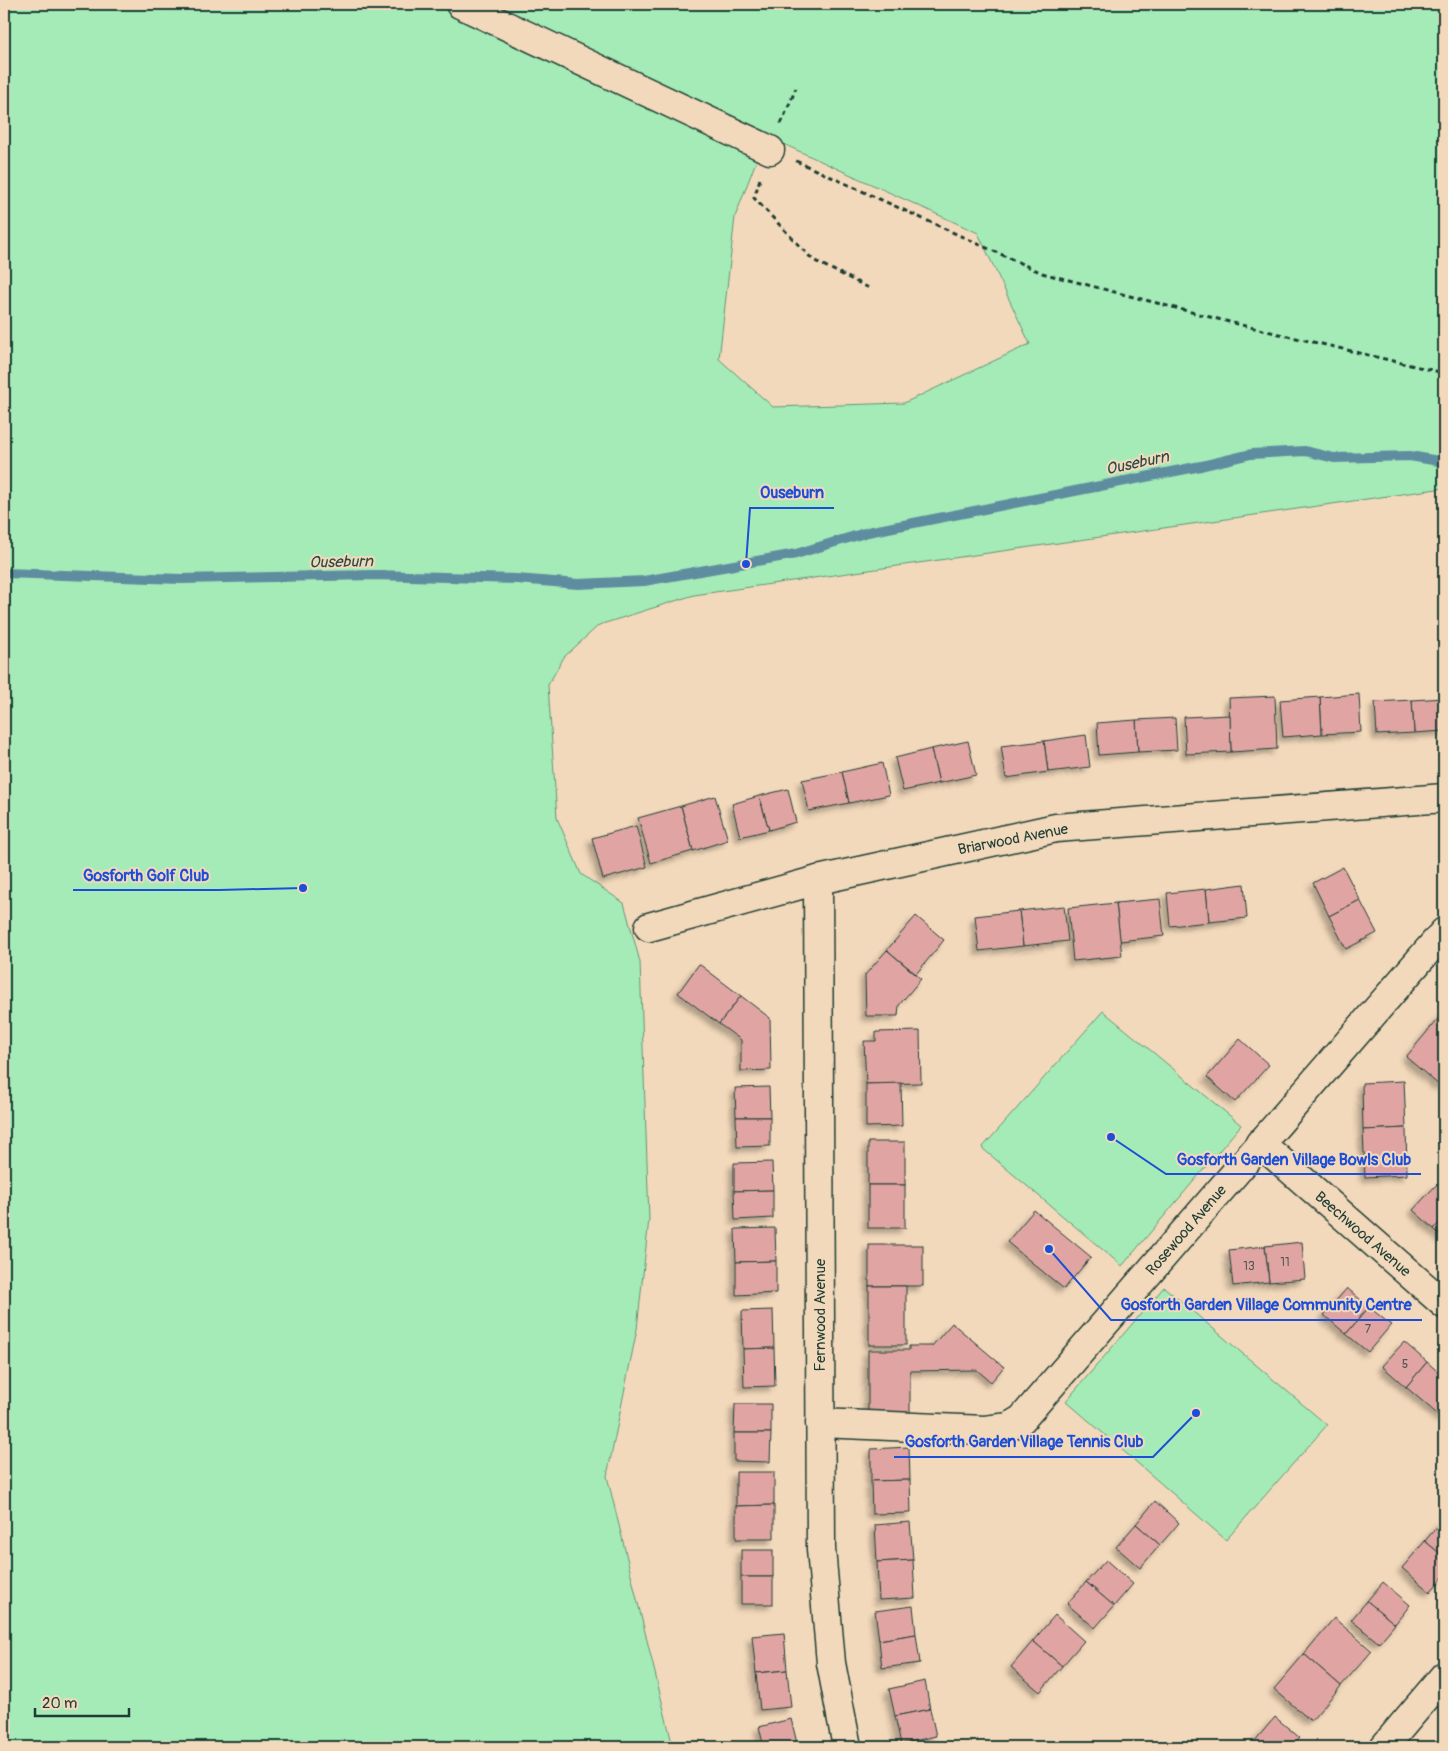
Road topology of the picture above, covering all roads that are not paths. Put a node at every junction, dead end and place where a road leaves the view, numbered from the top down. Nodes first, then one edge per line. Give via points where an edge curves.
1 (460, 4) edge
2 (770, 150) road end
3 (1444, 798) edge
4 (818, 880) junction
5 (649, 927) dead end
6 (1444, 932) edge
7 (1260, 1143) junction
8 (1444, 1304) edge
9 (820, 1423) junction
10 (1444, 1676) edge
11 (1388, 1746) edge
12 (847, 1747) edge

1 - 2 street
3 - 4 street, Briarwood Avenue via 1056,828
4 - 5 street, Briarwood Avenue
4 - 9 street, Fernwood Avenue
6 - 7 street, Rosewood Avenue
7 - 8 street, Beechwood Avenue
7 - 9 street, Rosewood Avenue via 1022,1419 1008,1427 985,1430
9 - 12 street, Fernwood Avenue via 820,1549 831,1663
10 - 11 street

